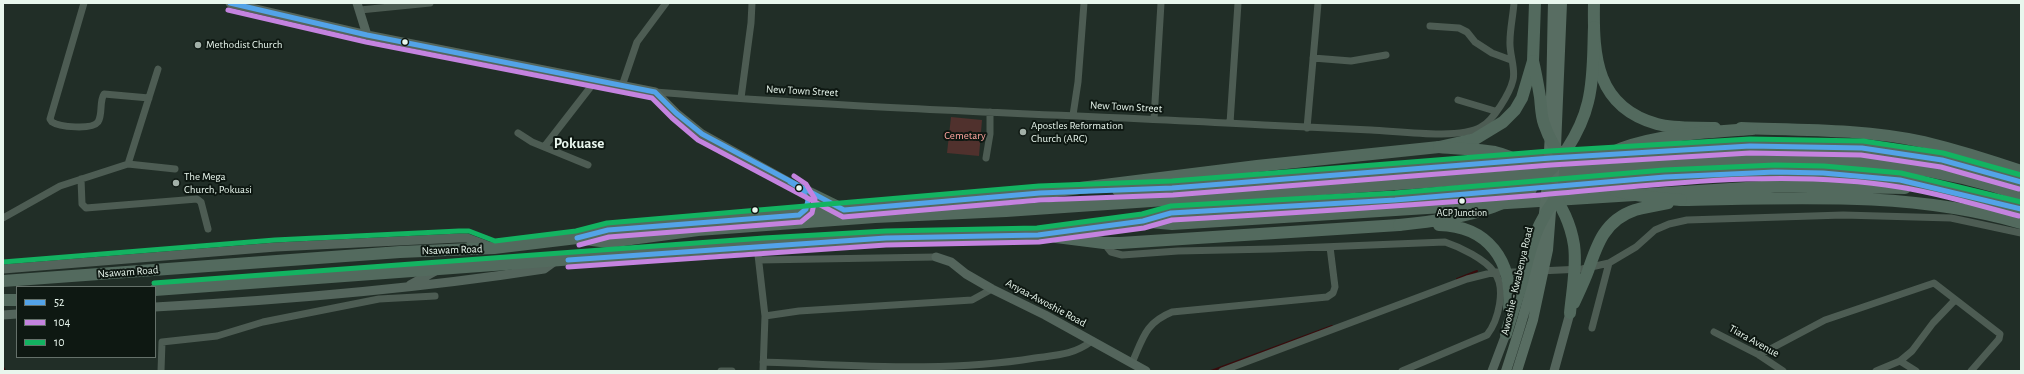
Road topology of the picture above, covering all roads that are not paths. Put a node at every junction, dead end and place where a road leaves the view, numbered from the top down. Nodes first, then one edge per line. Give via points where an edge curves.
1 (84, 3) edge
2 (230, 3) edge
3 (430, 3) edge
4 (666, 3) edge
5 (752, 3) edge
6 (1084, 3) edge
7 (1161, 3) edge
8 (1238, 3) edge
9 (1318, 3) edge
10 (1514, 3) edge
11 (1535, 3) edge
12 (1553, 3) edge
13 (1562, 3) edge
14 (1594, 3) edge
15 (358, 6) edge
16 (1430, 26) dead end
17 (1594, 27) junction
18 (367, 35) junction
19 (1386, 55) dead end
20 (1313, 58) junction
21 (1511, 60) junction
22 (1533, 61) junction
23 (158, 69) dead end
24 (596, 80) junction
25 (622, 86) junction
26 (654, 92) junction
27 (150, 98) junction
28 (740, 98) junction
29 (1458, 100) dead end
30 (1495, 111) junction
31 (990, 112) junction
32 (1073, 115) junction
33 (1154, 119) junction
34 (1230, 123) junction
35 (1307, 128) junction
36 (1752, 129) junction
37 (518, 133) dead end
38 (544, 147) junction
39 (1440, 148) junction
40 (986, 158) dead end
41 (128, 164) junction
42 (588, 165) dead end
43 (175, 170) dead end
44 (2021, 171) edge
45 (80, 179) junction
46 (2021, 182) edge
47 (801, 189) junction
48 (1040, 193) junction
49 (2021, 195) edge
50 (1681, 200) junction
51 (2021, 209) edge
52 (844, 210) junction
53 (799, 215) junction
54 (3, 218) edge
55 (2021, 223) edge
56 (1399, 225) junction
57 (208, 229) dead end
58 (2021, 234) edge
59 (1038, 235) junction
60 (577, 238) junction
61 (1104, 243) junction
62 (758, 246) junction
63 (1330, 247) junction
64 (494, 248) junction
65 (936, 257) joint
66 (759, 260) junction
67 (556, 261) junction
68 (1609, 263) junction
69 (3, 269) edge
70 (438, 270) junction
71 (1495, 272) junction
72 (3, 281) edge
73 (407, 287) junction
74 (992, 289) junction
75 (156, 290) edge
76 (435, 296) dead end
77 (3, 300) edge
78 (16, 300) edge
79 (1956, 300) junction
80 (156, 307) edge
81 (1570, 313) junction
82 (11, 314) edge
83 (765, 316) junction
84 (3, 321) edge
85 (1592, 328) dead end
86 (1714, 332) dead end
87 (1506, 334) junction
88 (1092, 341) junction
89 (1759, 355) junction
90 (1900, 361) junction
91 (763, 362) junction
92 (1132, 363) junction
93 (161, 371) edge
94 (721, 371) edge
95 (732, 371) edge
96 (763, 371) edge
97 (1146, 371) edge
98 (1222, 371) edge
99 (1402, 371) edge
100 (1492, 371) edge
101 (1506, 371) edge
102 (1517, 371) edge
103 (1554, 371) edge
104 (1783, 371) edge
105 (1876, 371) edge
106 (1916, 371) edge
107 (1972, 371) edge

1 - 27 street via 51,121 66,126 87,126 96,123 99,120 102,98 106,94
2 - 18 street
3 - 15 street
4 - 25 street via 637,42
5 - 28 street via 752,23
6 - 32 street
7 - 33 street
8 - 34 street
9 - 20 street
10 - 21 street, New Town Street via 1510,36
11 - 22 highway
12 - 101 main road, Awoshie - Kwabenya Road, bridge via 1548,149 1542,230 1530,288
13 - 102 main road, Awoshie - Kwabenya Road, bridge via 1555,162 1548,250 1533,320
14 - 17 highway
15 - 18 street
16 - 21 street via 1459,28 1492,53
17 - 36 highway, bridge via 1598,68 1602,79 1621,106 1635,116 1658,124 1674,126
17 - 56 highway, bridge via 1589,102 1572,141 1555,167 1523,193 1504,204 1464,216
18 - 24 street
19 - 20 street via 1350,61
20 - 35 street
21 - 30 street, New Town Street via 1513,80
22 - 39 highway, bridge via 1522,98 1504,122 1475,139
22 - 50 highway, bridge via 1544,123 1553,145 1577,173 1611,191
23 - 27 street
24 - 25 street
24 - 38 street
25 - 26 street
26 - 28 street, New Town Street
26 - 47 street via 676,114 702,134
27 - 41 street
28 - 31 street, New Town Street
29 - 30 street
30 - 35 street, New Town Street via 1484,126 1471,132 1428,133
31 - 32 street, New Town Street
31 - 40 street
32 - 33 street, New Town Street
33 - 34 street, New Town Street
34 - 35 street, New Town Street
36 - 44 highway via 1834,131 1923,142
36 - 87 highway, bridge via 1668,136 1633,143 1601,158 1571,180 1552,202 1539,225
37 - 38 street
38 - 42 street
39 - 48 highway via 1257,166
39 - 81 highway, bridge via 1495,152 1511,158 1538,177 1548,189 1562,207 1574,246
41 - 43 street
41 - 45 street
45 - 54 street via 60,186
45 - 57 street via 82,204 86,208 197,199 201,202
46 - 48 highway via 1942,160 1862,148 1750,146 1551,158 1172,188
47 - 52 highway
47 - 53 highway via 806,194 808,204
48 - 52 highway
49 - 60 highway, Nsawam Road via 1975,180 1902,166 1824,158 1774,158 1014,211 698,230 608,242
50 - 55 highway via 1853,199 1925,203
50 - 81 highway, bridge via 1634,210 1607,229 1595,247
51 - 59 highway, Nsawam Road via 1926,188 1778,186 1172,224 1143,221
52 - 53 highway
53 - 60 highway via 608,230
56 - 61 highway
56 - 87 highway, bridge via 1452,226 1484,238 1501,259 1508,279 1510,295
58 - 68 street via 1951,218 1843,215 1688,220 1655,230 1636,247
59 - 61 highway
59 - 62 highway, Nsawam Road via 894,238
60 - 64 highway, Nsawam Road
61 - 63 street via 1111,252 1122,255
62 - 66 street
62 - 67 highway, Nsawam Road
63 - 71 street via 1445,242 1460,247
63 - 92 street via 1335,287 1333,294 1327,298 1172,312 1154,321 1149,327
64 - 69 street via 463,238 276,248
64 - 72 highway, Nsawam Road via 400,252
65 - 66 street
65 - 74 street, Anyaa-Awoshie Road via 951,262
66 - 83 street
67 - 70 highway, Nsawam Road
67 - 73 street via 544,269
68 - 71 street via 1582,269
68 - 85 street
70 - 73 street
70 - 75 highway, Nsawam Road
71 - 98 street via 1467,279
71 - 99 street via 1500,288 1499,310 1494,326 1487,335
73 - 80 street via 305,298
74 - 83 street via 972,300 799,311
74 - 88 street, Anyaa-Awoshie Road
76 - 93 street via 379,299 263,322 217,336 162,342
77 - 78 highway
79 - 89 street via 1939,285 1927,284 1825,320
79 - 90 street via 1912,351
79 - 107 street via 2000,334 1999,339
81 - 103 street
82 - 84 street
83 - 91 street
86 - 89 street, Tiara Avenue
87 - 100 street
88 - 91 street via 1073,352 976,366 885,367
88 - 92 street, Anyaa-Awoshie Road
89 - 104 street, Tiara Avenue
90 - 105 street
90 - 106 street
91 - 96 street
92 - 97 street, Anyaa-Awoshie Road
94 - 95 street

